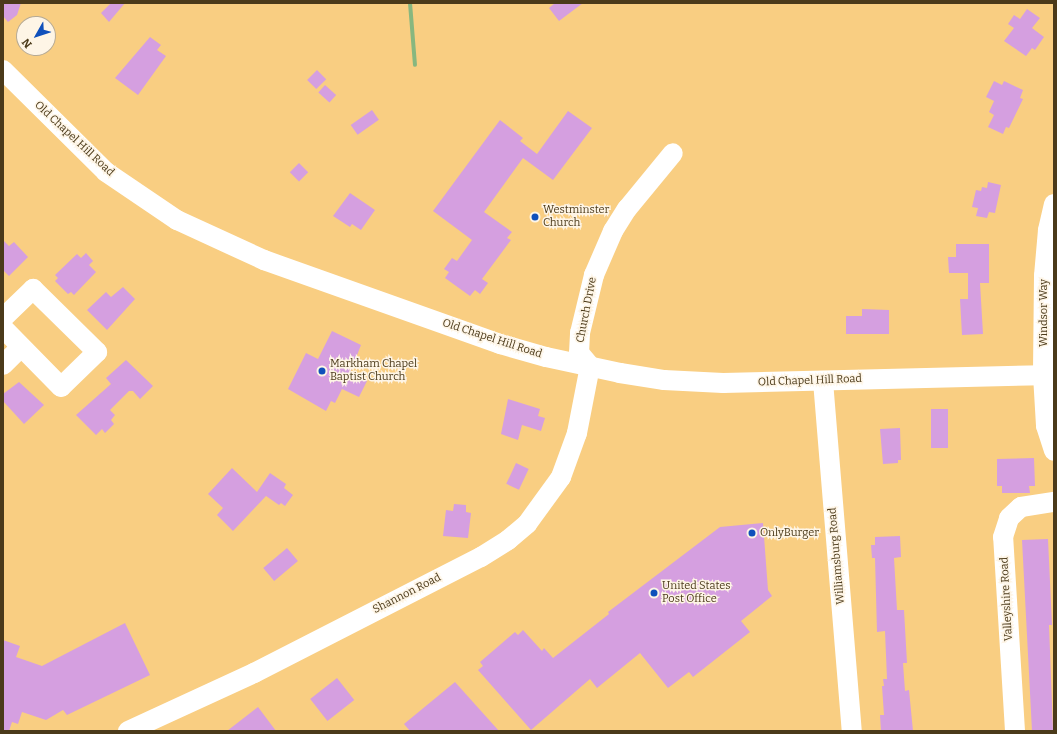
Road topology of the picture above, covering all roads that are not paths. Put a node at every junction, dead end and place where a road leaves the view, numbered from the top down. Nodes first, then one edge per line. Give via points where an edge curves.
1 (3, 70) edge
2 (673, 153) dead end
3 (1054, 204) edge
4 (3, 318) edge
5 (3, 328) edge
6 (21, 347) junction
7 (3, 365) edge
8 (590, 368) junction
9 (1049, 375) edge
10 (823, 381) junction
11 (1054, 451) edge
12 (1054, 502) edge
13 (128, 731) edge
14 (852, 731) edge
15 (1015, 731) edge

1 - 8 street, Old Chapel Hill Road via 106,172 184,224 264,260 486,339
2 - 8 street, Church Drive via 624,215 594,275 579,347 579,353
3 - 9 street, Windsor Way via 1048,230 1044,276
4 - 6 street via 33,289 97,352 61,387
5 - 6 street
6 - 7 street
8 - 10 street, Old Chapel Hill Road via 664,380 723,383
8 - 13 street, Shannon Road via 577,433 561,477 543,506 508,540 481,557 258,671
9 - 10 street, Old Chapel Hill Road
9 - 11 street, Windsor Way via 1046,426
10 - 14 street, Williamsburg Road
12 - 15 street, Valleyshire Road via 1020,507 1009,518 1003,538

